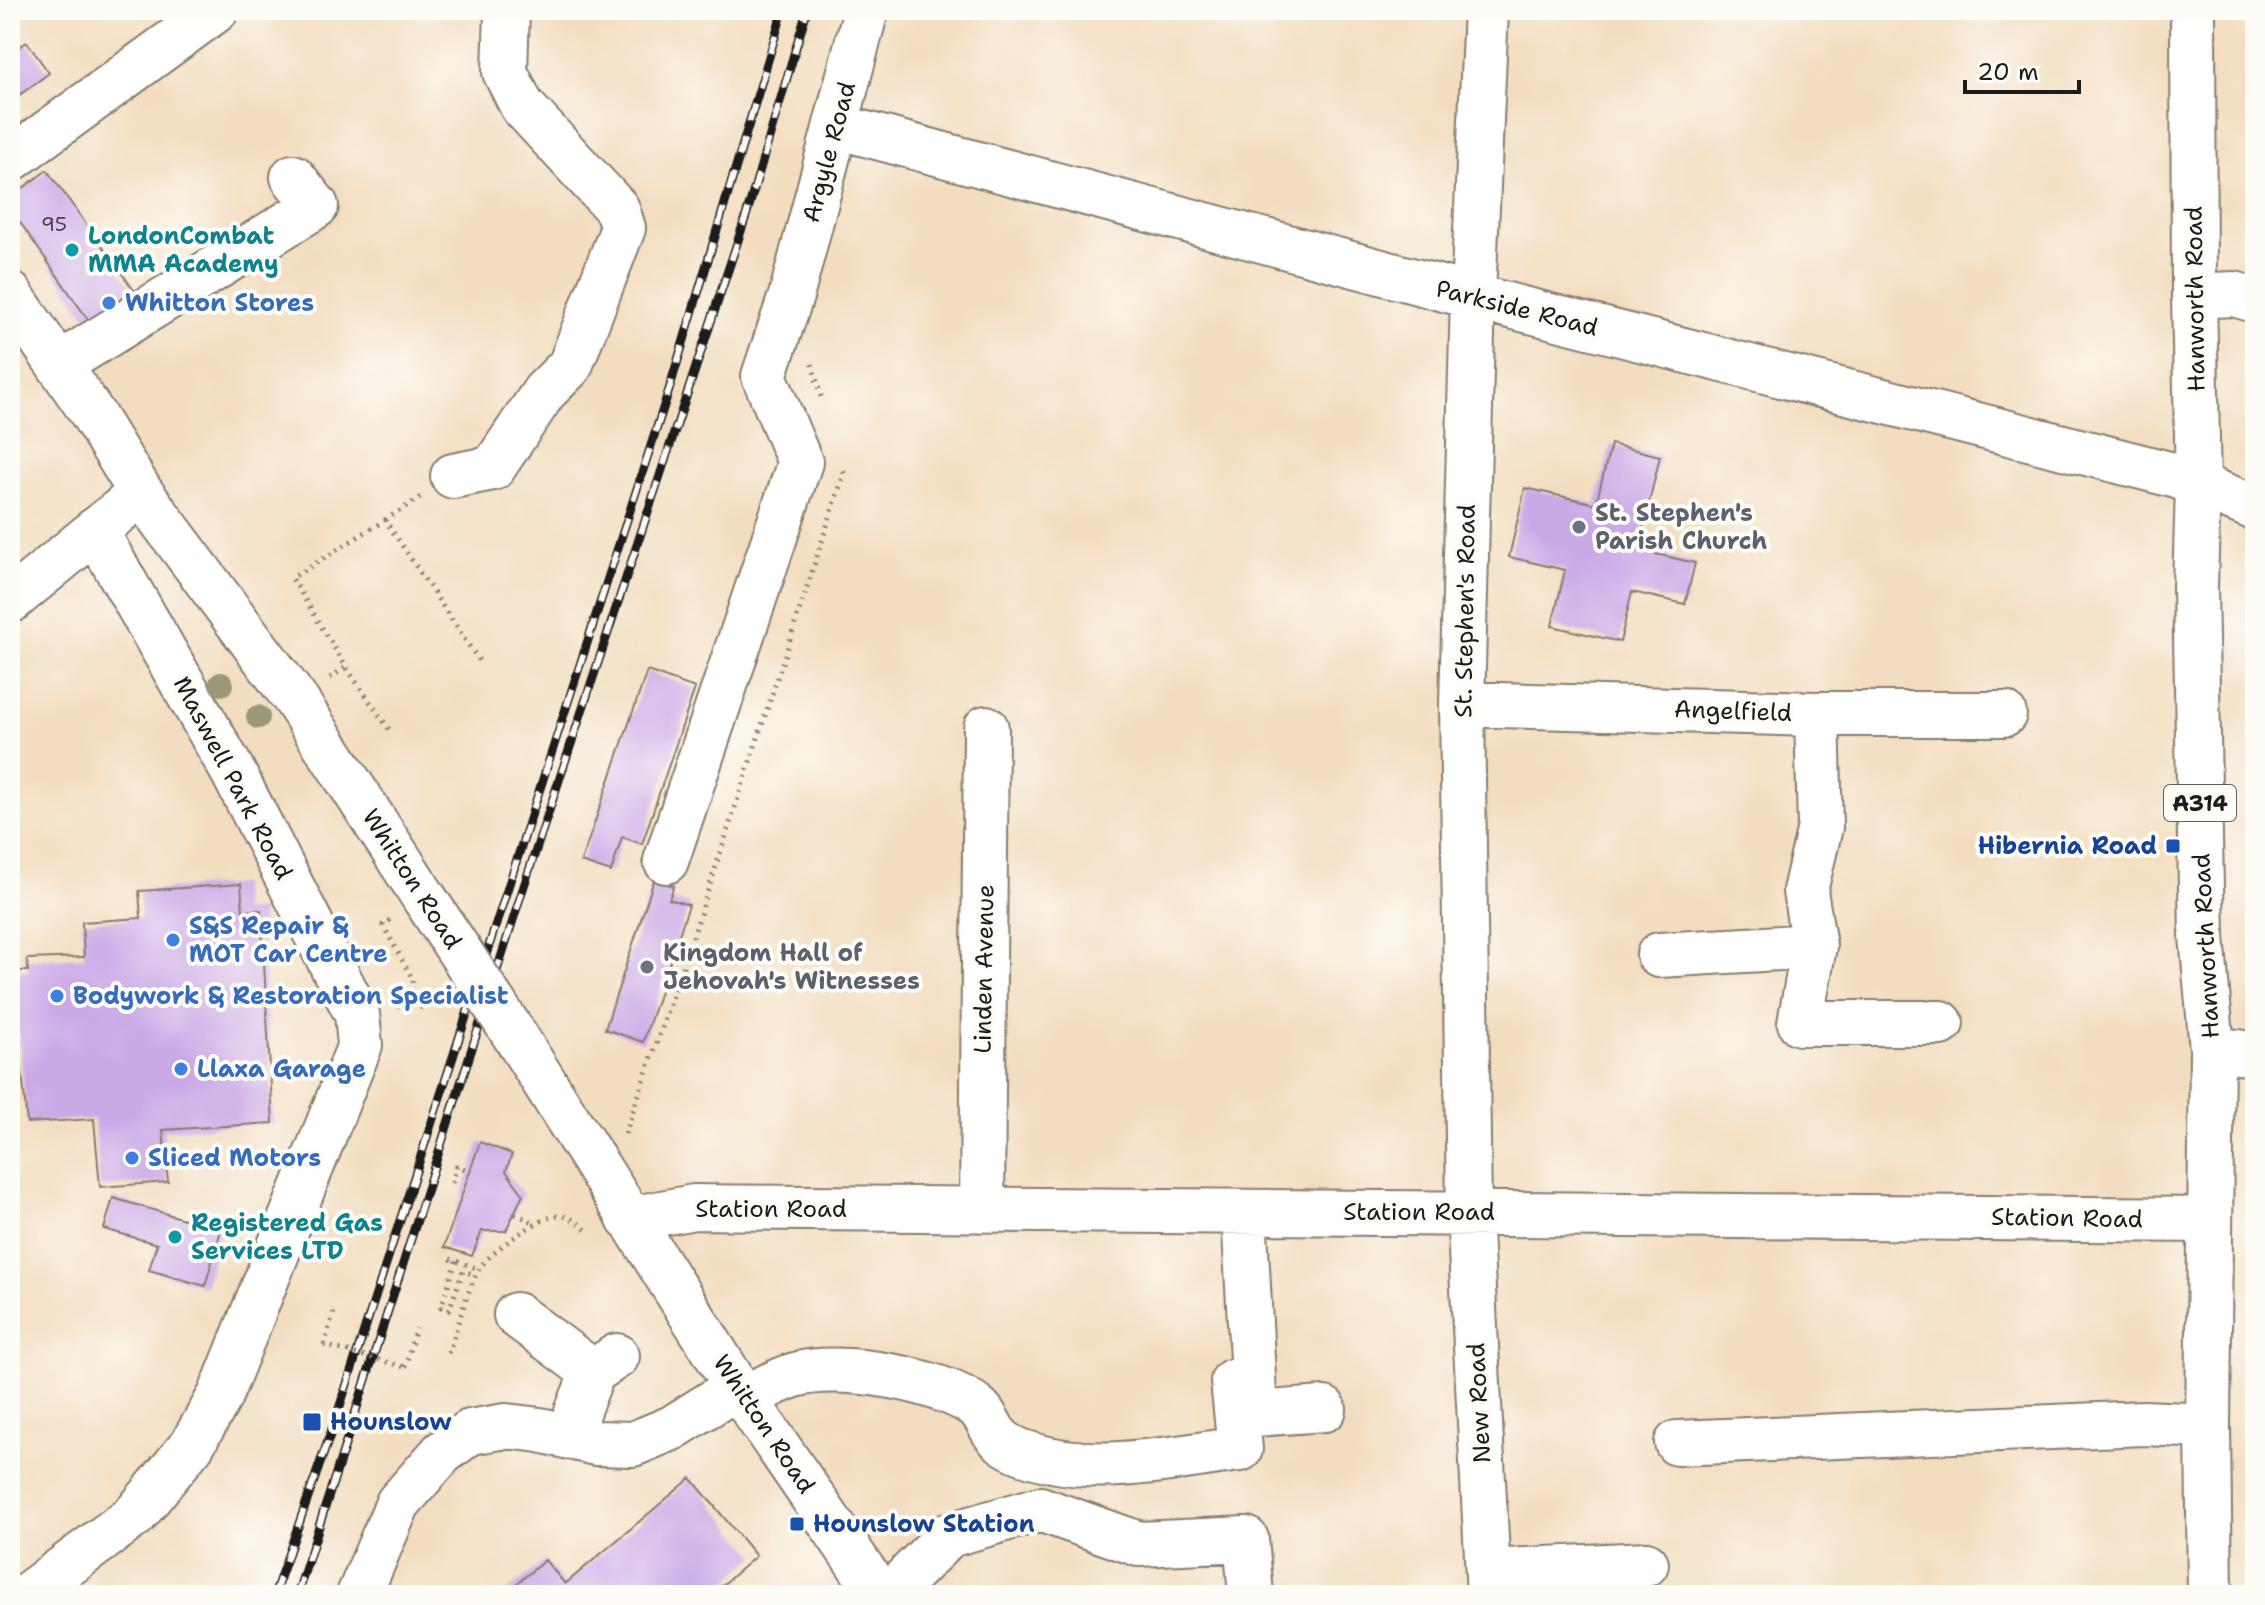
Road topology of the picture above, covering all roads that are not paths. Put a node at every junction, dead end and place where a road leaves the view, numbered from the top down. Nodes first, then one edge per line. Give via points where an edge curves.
1 (216, 10) edge
2 (507, 10) edge
3 (866, 10) edge
4 (1486, 10) edge
5 (2193, 10) edge
6 (836, 126) junction
7 (10, 160) edge
8 (293, 177) dead end
9 (10, 294) edge
10 (1473, 296) junction
11 (2194, 296) junction
12 (2255, 300) edge
13 (60, 364) junction
14 (453, 476) dead end
15 (2198, 486) junction
16 (141, 493) junction
17 (2255, 508) edge
18 (95, 530) junction
19 (10, 601) edge
20 (1462, 704) junction
21 (1817, 714) junction
22 (2004, 714) dead end
23 (986, 728) dead end
24 (666, 861) dead end
25 (1814, 946) junction
26 (1659, 955) dead end
27 (1941, 1023) dead end
28 (2212, 1049) junction
29 (2255, 1054) edge
30 (982, 1210) junction
31 (1469, 1212) junction
32 (1244, 1213) junction
33 (629, 1219) junction
34 (2210, 1220) junction
35 (516, 1315) dead end
36 (1233, 1381) dead end
37 (741, 1392) junction
38 (1324, 1409) dead end
39 (2208, 1426) junction
40 (573, 1436) junction
41 (1677, 1443) dead end
42 (1646, 1564) dead end
43 (1489, 1583) edge
44 (27, 1595) edge
45 (359, 1595) edge
46 (880, 1595) edge
47 (889, 1595) edge
48 (1251, 1595) edge
49 (2210, 1595) edge

1 - 7 street
2 - 14 street via 505,72 522,106 617,209 623,228 570,366 544,392 493,468
3 - 6 street, Argyle Road
4 - 10 street, St. Stephen's Road
5 - 11 street, Hanworth Road / A314
6 - 10 street, Parkside Road
6 - 24 street, Argyle Road via 764,376 800,462
8 - 13 street via 316,206
9 - 13 street, Whitton Road
10 - 15 street, Parkside Road via 2177,476
10 - 20 street, St. Stephen's Road
11 - 12 street via 2234,294
11 - 15 street, Hanworth Road / A314
13 - 16 street, Whitton Road
15 - 17 street
15 - 28 street, Hanworth Road / A314 via 2202,904
16 - 18 street
16 - 33 street, Whitton Road, bridge via 298,703
18 - 19 street
18 - 44 street, Maswell Park Road via 232,770 357,1014 360,1045 220,1396 192,1445 135,1515
20 - 21 street, Angelfield
20 - 31 street, St. Stephen's Road
21 - 22 street
21 - 25 street, Angelfield via 1820,827 1805,891
23 - 30 street, Linden Avenue
25 - 26 street
25 - 27 street, Angelfield via 1800,1023
28 - 29 street
28 - 34 street, Hanworth Road / A314
30 - 32 street, Station Road
30 - 33 street, Station Road via 694,1207
31 - 32 street, Station Road
31 - 34 street, Station Road
31 - 43 street, New Road
32 - 38 street via 1255,1414
33 - 37 street, Whitton Road
34 - 39 street, Hanworth Road / A314
35 - 40 street via 605,1364 577,1412
36 - 37 street via 1240,1449 1124,1464 1054,1460 1022,1451 1003,1442 976,1406 949,1393 873,1373 827,1370
37 - 40 street via 633,1444
37 - 46 street, Whitton Road
39 - 41 street via 2144,1423
39 - 49 street, Hanworth Road / A314
40 - 45 street via 506,1426 470,1432 442,1453 398,1503
42 - 43 street
47 - 48 street via 949,1535 1040,1509 1139,1544 1246,1539

